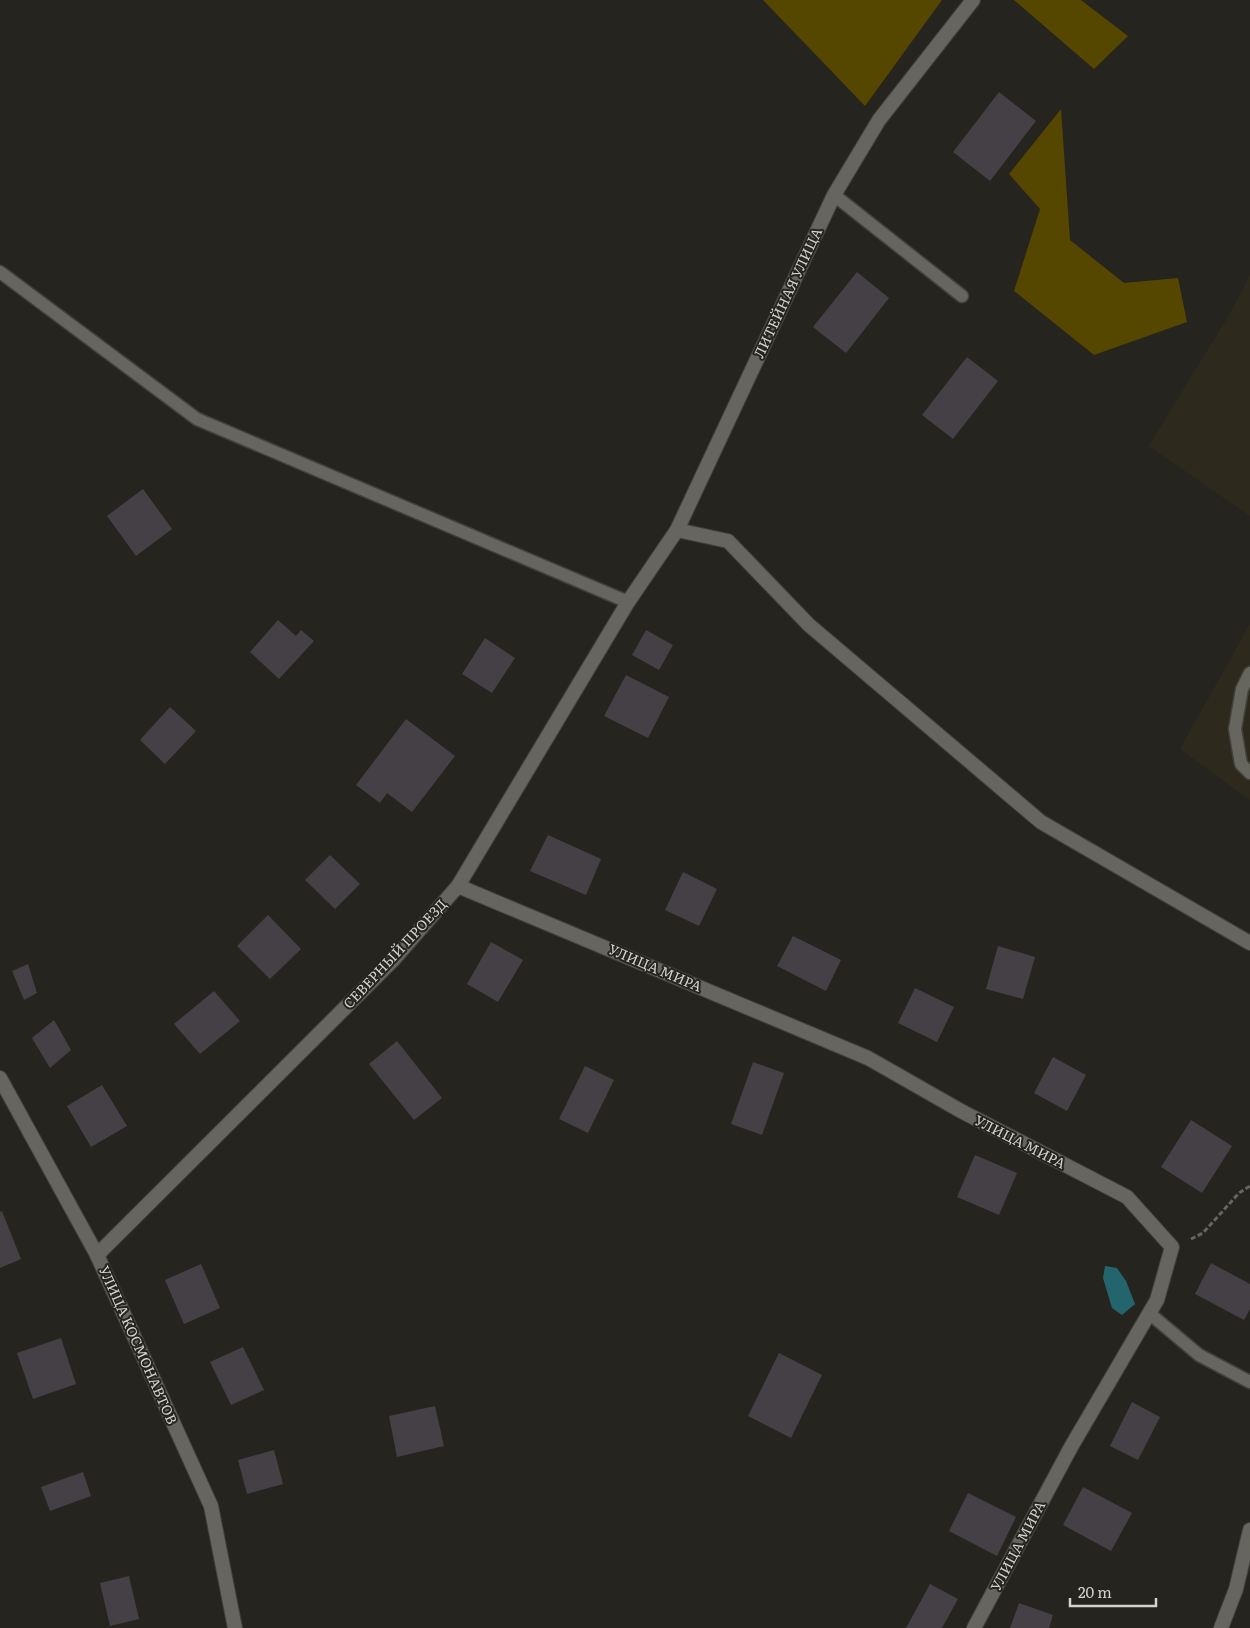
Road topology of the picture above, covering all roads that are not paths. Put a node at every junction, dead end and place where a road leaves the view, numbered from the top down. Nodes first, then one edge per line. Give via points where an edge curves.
1 (973, 0) edge
2 (834, 195) junction
3 (0, 272) edge
4 (962, 296) dead end
5 (677, 530) junction
6 (628, 602) junction
7 (1250, 674) edge
8 (1250, 774) edge
9 (458, 886) junction
10 (1250, 943) edge
11 (0, 1078) edge
12 (97, 1255) junction
13 (1149, 1313) junction
14 (1250, 1382) edge
15 (1250, 1530) edge
16 (236, 1628) edge
17 (974, 1628) edge
18 (1221, 1628) edge

1 - 2 street, ЛИТЕЙНАЯ УЛИЦА via 879,120
2 - 4 lane
2 - 5 street, ЛИТЕЙНАЯ УЛИЦА
3 - 6 lane via 197,419
5 - 6 street, ЛИТЕЙНАЯ УЛИЦА
5 - 10 street via 728,541 809,625 1040,822
6 - 9 street, СЕВЕРНЫЙ ПРОЕЗД
7 - 8 lane via 1242,689 1235,729 1241,764
9 - 12 street, СЕВЕРНЫЙ ПРОЕЗД via 394,959
9 - 13 street, УЛИЦА МИРА via 868,1058 961,1111 1127,1197 1172,1247 1157,1300
11 - 12 street, УЛИЦА КОСМОНАВТОВ
12 - 16 street, УЛИЦА КОСМОНАВТОВ via 210,1506
13 - 14 lane via 1199,1355
13 - 17 street, УЛИЦА МИРА via 1070,1447
15 - 18 street via 1236,1589

